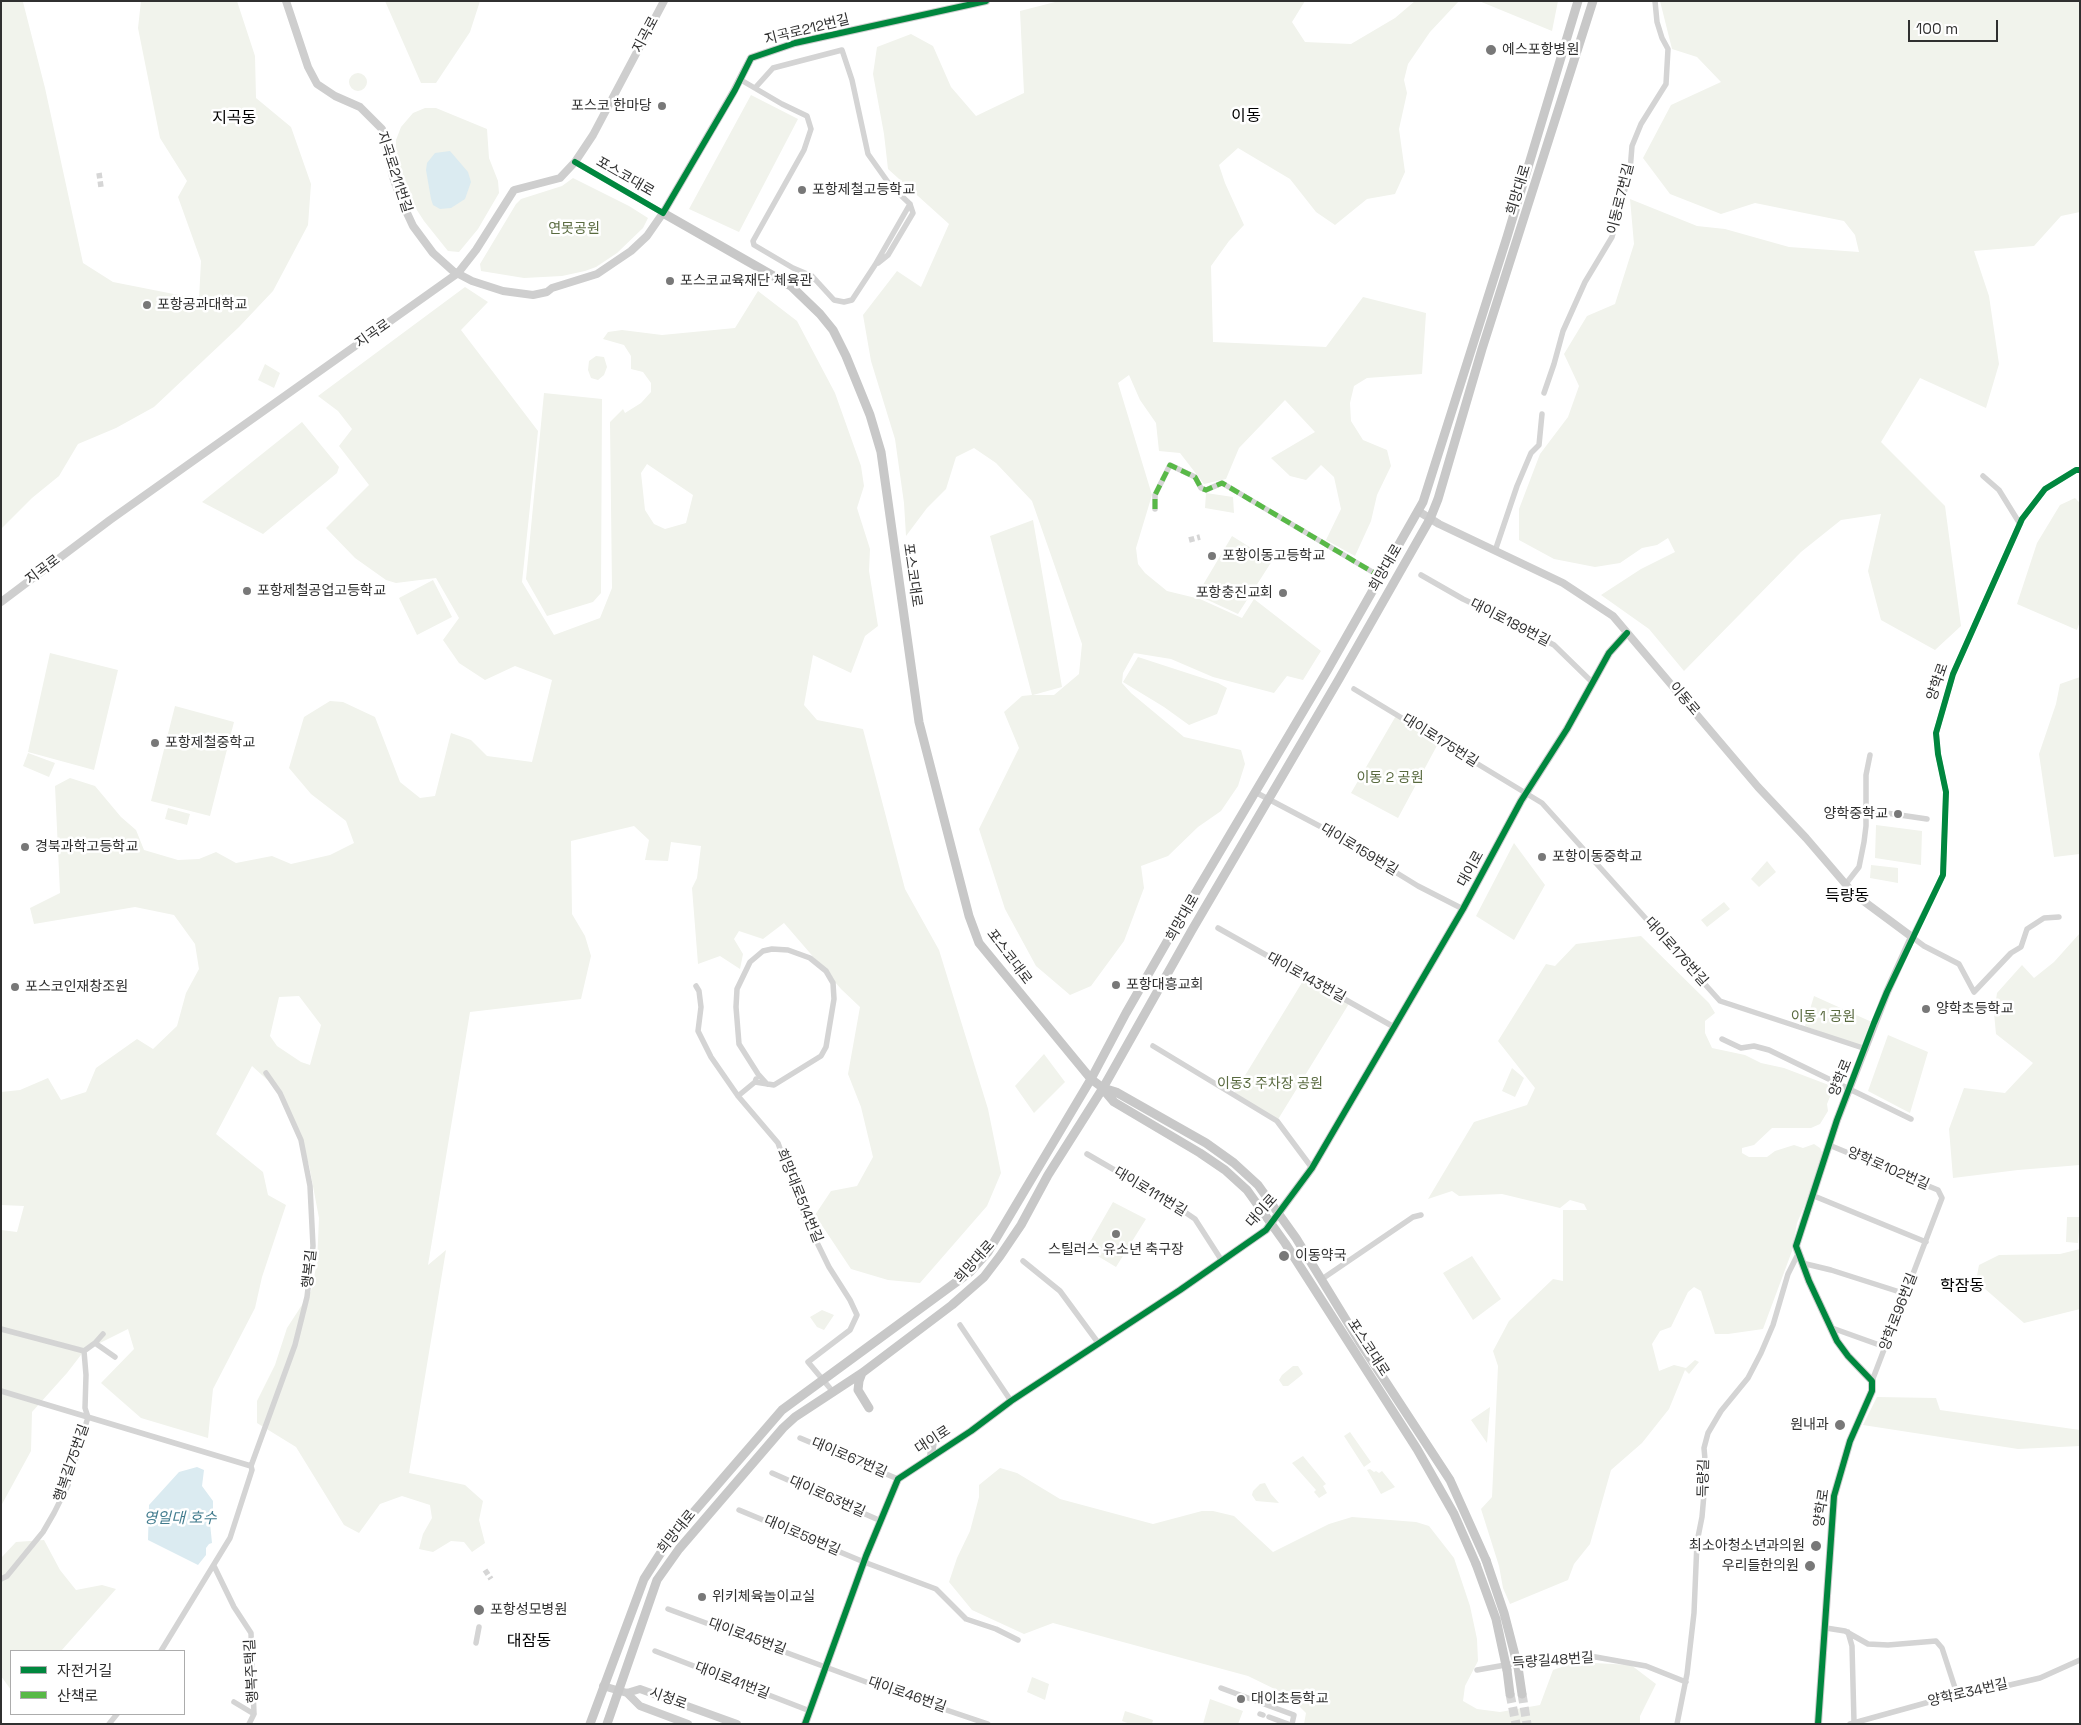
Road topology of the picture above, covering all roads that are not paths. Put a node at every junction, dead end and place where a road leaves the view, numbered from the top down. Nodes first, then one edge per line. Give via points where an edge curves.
1 (286, 1) edge
2 (664, 1) edge
3 (986, 1) edge
4 (1578, 1) edge
5 (1593, 1) edge
6 (1655, 1) edge
7 (741, 80) junction
8 (755, 88) junction
9 (575, 162) junction
10 (663, 213) junction
11 (458, 273) junction
12 (1544, 393) dead end
13 (1542, 414) dead end
14 (2080, 470) edge
15 (1983, 476) dead end
16 (1155, 509) dead end
17 (1418, 512) junction
18 (1430, 519) junction
19 (2020, 524) junction
20 (1495, 551) junction
21 (1420, 575) dead end
22 (1381, 577) junction
23 (1, 602) edge
24 (1627, 633) junction
25 (1592, 682) junction
26 (1354, 689) dead end
27 (1870, 755) dead end
28 (1272, 763) junction
29 (1285, 771) junction
30 (1255, 792) junction
31 (1526, 793) junction
32 (1269, 799) junction
33 (1866, 810) junction
34 (1927, 819) dead end
35 (1234, 830) junction
36 (1246, 837) junction
37 (1845, 885) junction
38 (1462, 909) junction
39 (2059, 917) dead end
40 (1218, 928) dead end
41 (1912, 936) junction
42 (696, 986) dead end
43 (1394, 1027) junction
44 (1722, 1039) dead end
45 (1153, 1046) dead end
46 (1866, 1049) junction
47 (266, 1072) dead end
48 (758, 1074) junction
49 (1091, 1080) junction
50 (755, 1082) junction
51 (767, 1084) junction
52 (1103, 1088) junction
53 (1849, 1090) junction
54 (738, 1096) junction
55 (1911, 1119) dead end
56 (1829, 1144) junction
57 (1087, 1154) dead end
58 (1312, 1168) junction
59 (1814, 1196) junction
60 (1942, 1198) joint
61 (1280, 1213) junction
62 (1421, 1214) dead end
63 (1271, 1224) junction
64 (1926, 1242) junction
65 (1798, 1254) junction
66 (1023, 1261) dead end
67 (1222, 1261) junction
68 (1802, 1264) junction
69 (1322, 1279) junction
70 (1906, 1294) junction
71 (1343, 1314) junction
72 (1334, 1320) junction
73 (960, 1325) dead end
74 (1832, 1328) junction
75 (1, 1329) edge
76 (103, 1334) dead end
77 (95, 1343) junction
78 (1099, 1344) junction
79 (1885, 1347) junction
80 (84, 1351) junction
81 (115, 1357) dead end
82 (862, 1373) junction
83 (824, 1380) junction
84 (1872, 1381) junction
85 (1, 1390) edge
86 (834, 1392) junction
87 (1011, 1400) junction
88 (869, 1408) dead end
89 (88, 1418) junction
90 (934, 1434) dead end
91 (800, 1438) dead end
92 (931, 1456) junction
93 (251, 1466) junction
94 (772, 1473) dead end
95 (898, 1479) junction
96 (739, 1510) dead end
97 (881, 1521) junction
98 (864, 1562) junction
99 (214, 1566) junction
100 (1, 1579) edge
101 (668, 1609) dead end
102 (479, 1628) dead end
103 (1826, 1628) junction
104 (1848, 1632) junction
105 (1018, 1640) dead end
106 (476, 1643) dead end
107 (163, 1650) edge
108 (655, 1650) dead end
109 (2080, 1660) edge
110 (825, 1666) junction
111 (1477, 1670) dead end
112 (1686, 1682) junction
113 (603, 1686) junction
114 (1221, 1688) dead end
115 (623, 1692) junction
116 (1510, 1694) tunnel mouth
117 (1522, 1694) tunnel mouth
118 (1958, 1697) junction
119 (234, 1702) dead end
120 (810, 1711) junction
121 (254, 1714) junction
122 (1264, 1715) dead end
123 (1852, 1723) edge
124 (249, 1724) edge
125 (590, 1724) edge
126 (607, 1724) edge
127 (688, 1724) edge
128 (737, 1724) edge
129 (805, 1724) edge
130 (988, 1724) edge
131 (1290, 1724) edge
132 (1677, 1724) edge
133 (1818, 1724) edge

1 - 11 street, 지곡로211번길 via 317,84 360,107 382,129 392,177 410,221 440,260
2 - 9 street, 지곡로 via 593,135
3 - 7 street, 지곡로212번길 via 796,43 754,56 750,58
4 - 17 main road, 희망대로 via 1504,246
5 - 18 main road, 희망대로
6 - 12 street, 이동로7번길 via 1657,22 1668,49 1666,84 1641,124 1632,146 1630,171 1612,237 1570,314
7 - 8 street
7 - 10 street, 지곡로212번길
8 - 8 street via 773,68 842,50 868,154 890,185 910,204 852,300 834,300 812,276 754,246 753,241 804,150 811,129 807,116
9 - 10 street, 포스코대로
9 - 11 street, 지곡로 via 560,178 514,190
10 - 11 street, 지곡로212번길 via 647,236 597,274 540,294 504,291
10 - 49 main road, 포스코대로 via 786,282 820,314 843,350 870,415 881,452 919,722 973,928 985,950
11 - 23 street, 지곡로 via 110,520
13 - 20 street via 1539,445 1531,452
14 - 19 street, 양학로 via 2045,488
15 - 19 street via 1999,490
16 - 22 street, 희망대로 via 1155,495 1170,465 1195,477 1197,485 1206,490 1222,483
17 - 18 street, 이동로
17 - 22 main road, 희망대로
18 - 20 street, 이동로
18 - 29 main road, 희망대로
19 - 41 street, 양학로 via 1953,674 1940,715 1936,733 1947,805 1943,875
20 - 24 street, 이동로 via 1585,596 1612,616
21 - 25 street, 대이로189번길 via 1554,645
22 - 28 main road, 희망대로
24 - 25 street, 대이로 via 1612,648
24 - 37 street, 이동로
25 - 31 street, 대이로
26 - 31 street, 대이로175번길
27 - 33 street via 1866,775
28 - 29 main road
28 - 30 main road, 희망대로
29 - 32 main road, 희망대로
30 - 32 street, 대이로159번길
30 - 35 main road, 희망대로
31 - 38 street, 대이로
31 - 46 street, 대이로176번길 via 1542,803 1720,1001
32 - 36 main road, 희망대로
32 - 38 street, 대이로159번길
33 - 34 street
33 - 37 street via 1859,867
35 - 36 main road
35 - 49 main road, 희망대로 via 1135,996
36 - 52 main road, 희망대로
37 - 41 street, 이동로
38 - 43 street, 대이로
39 - 41 street via 2044,918 2026,930 2021,947 2011,953 1974,992 1959,964
40 - 43 street, 대이로143번길
41 - 46 street, 양학로
42 - 54 street, 희망대로514번길 via 701,1007 698,1031 711,1057
43 - 58 street, 대이로
44 - 53 street via 1741,1048 1754,1046 1769,1050
45 - 58 street via 1277,1121
46 - 53 street, 양학로
47 - 93 street, 행복길 via 301,1140 310,1186 313,1246 307,1297 295,1345
48 - 50 street
48 - 51 street
48 - 51 street via 739,1044 737,989 750,962 763,951 788,950 810,958 826,971 833,983 834,999 826,1047 820,1056 774,1085
49 - 52 main road, 포스코대로
49 - 83 main road, 희망대로 via 996,1240 970,1272
50 - 51 street
50 - 54 street
52 - 61 main road, 포스코대로 via 1116,1092 1224,1155 1250,1176
52 - 63 main road, 포스코대로 via 1114,1102 1225,1170 1247,1190
52 - 82 main road, 희망대로 via 1011,1241 984,1276 952,1305
53 - 55 street
53 - 56 street, 양학로
54 - 83 street, 희망대로514번길 via 778,1143 805,1218 857,1315 850,1330 808,1362
56 - 59 street, 양학로
56 - 60 street, 양학로102번길 via 1938,1190
57 - 67 street, 대이로111번길 via 1194,1219
58 - 61 street, 대이로
59 - 64 street
59 - 65 street, 양학로 via 1796,1246
60 - 64 street, 양학로96번길
61 - 63 street, 대이로
61 - 69 main road, 포스코대로
62 - 69 street
63 - 67 street, 대이로 via 1262,1234
63 - 72 main road, 포스코대로
64 - 70 street, 양학로96번길
65 - 68 street
65 - 112 street, 득량길 via 1761,1353 1748,1378 1721,1411 1708,1433 1704,1448 1706,1471
66 - 78 street via 1060,1291
67 - 78 street, 대이로
68 - 70 street
68 - 74 street
69 - 71 main road, 포스코대로
70 - 79 street, 양학로96번길
71 - 72 main road
71 - 117 main road, 포스코대로, bridge via 1450,1480 1486,1560 1504,1613
72 - 116 main road, 포스코대로, bridge via 1441,1488 1476,1564 1496,1619
73 - 87 street
74 - 79 street
74 - 84 street via 1848,1356
75 - 80 street
76 - 77 street
77 - 80 street
77 - 81 street
78 - 87 street, 대이로
79 - 84 street, 양학로96번길
80 - 89 street
82 - 86 main road, 희망대로
82 - 88 main road via 858,1380 859,1393
83 - 86 street, 희망대로514번길
83 - 113 main road, 희망대로 via 774,1418 667,1543 644,1579
84 - 103 street, 양학로 via 1872,1391 1850,1441 1834,1496
85 - 89 street
86 - 115 main road, 희망대로 via 783,1428 665,1568 657,1580
87 - 92 street, 대이로
89 - 93 street
89 - 100 street, 행복길75번길 via 72,1473 54,1514 26,1554
90 - 92 street
91 - 95 street, 대이로67번길
92 - 95 street, 대이로
93 - 99 street, 행복길 via 232,1533
94 - 97 street, 대이로63번길
95 - 97 street
96 - 98 street, 대이로59번길
97 - 98 street
98 - 105 street, 대이로59번길 via 936,1589 966,1619
98 - 110 street
99 - 107 street, 행복길
99 - 121 street, 행복주택길 via 250,1632
101 - 110 street, 대이로45번길
102 - 106 street
103 - 104 street
103 - 133 street, 양학로
104 - 118 street via 1868,1644 1936,1641 1942,1648
104 - 123 street, 양학로34번길 via 1852,1646
108 - 120 street, 대이로41번길
109 - 118 street, 양학로34번길 via 2040,1678
110 - 120 street
110 - 130 street, 대이로46번길
111 - 112 street, 득량길48번길 via 1528,1660 1590,1656 1646,1666
112 - 132 street, 득량길
113 - 115 street, 시청로
113 - 125 main road, 희망대로
114 - 131 street via 1294,1715
115 - 126 main road, 희망대로
115 - 127 street, 시청로 via 640,1706
115 - 128 street, 시청로 via 640,1689
118 - 123 street, 양학로34번길
119 - 121 street
120 - 129 street
121 - 124 street, 행복주택길
122 - 131 street

